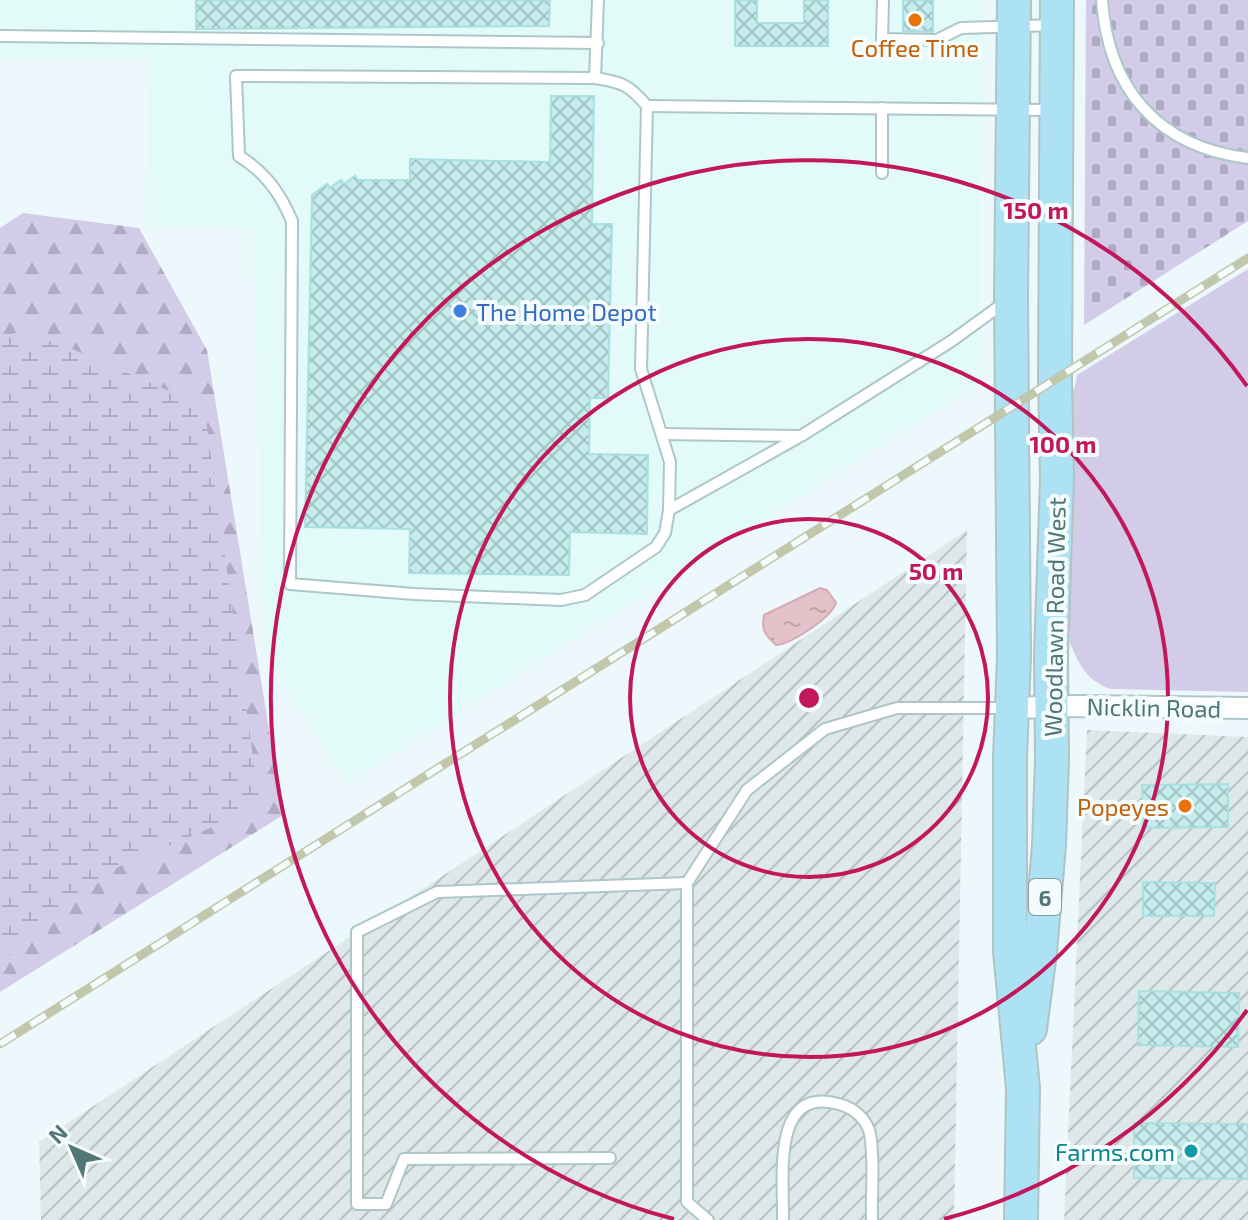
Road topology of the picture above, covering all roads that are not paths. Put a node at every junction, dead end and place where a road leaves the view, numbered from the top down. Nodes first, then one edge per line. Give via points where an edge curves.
1 (598, 0) edge
2 (883, 0) edge
3 (1102, 0) edge
4 (1056, 12) edge
5 (1014, 13) edge
6 (0, 36) edge
7 (598, 43) junction
8 (595, 78) junction
9 (647, 106) junction
10 (882, 108) junction
11 (1012, 109) junction
12 (1057, 110) junction
13 (1248, 158) edge
14 (882, 173) dead end
15 (1011, 298) junction
16 (663, 434) junction
17 (801, 436) junction
18 (669, 510) junction
19 (1052, 706) junction
20 (1012, 708) junction
21 (1248, 708) edge
22 (687, 883) junction
23 (1023, 1088) junction
24 (610, 1158) dead end
25 (708, 1220) edge
26 (783, 1220) edge
27 (872, 1220) edge
28 (1021, 1220) edge

1 - 7 lane
2 - 5 lane via 882,39 937,40
3 - 13 lane via 1107,44 1141,109 1206,149
4 - 5 lane
4 - 12 main road, Woodlawn Road West / 6
5 - 11 main road, Woodlawn Road West / 6
6 - 7 lane
7 - 8 lane
8 - 9 lane via 627,85
8 - 18 lane via 236,76 239,156 276,190 292,221 290,584 573,598 656,547
9 - 10 lane
9 - 16 lane via 641,369
10 - 11 lane
10 - 14 lane
11 - 12 lane
11 - 15 main road, Woodlawn Road West / 6
12 - 19 main road, Woodlawn Road West / 6
15 - 17 lane
15 - 20 main road, Woodlawn Road West / 6
16 - 17 lane
16 - 18 lane via 670,462
17 - 18 lane
19 - 20 street, Nicklin Road
19 - 21 street, Nicklin Road
19 - 23 main road, Woodlawn Road West / 6 via 1049,845
20 - 22 lane via 897,708 825,729 747,790
20 - 23 main road, Woodlawn Road West / 6 via 1010,951
22 - 24 lane via 437,892 357,932 357,1204 386,1204 404,1159
22 - 25 lane via 687,1202
23 - 28 main road, Woodlawn Road West / 6
26 - 27 lane via 785,1134 792,1115 820,1101 861,1115 870,1132

